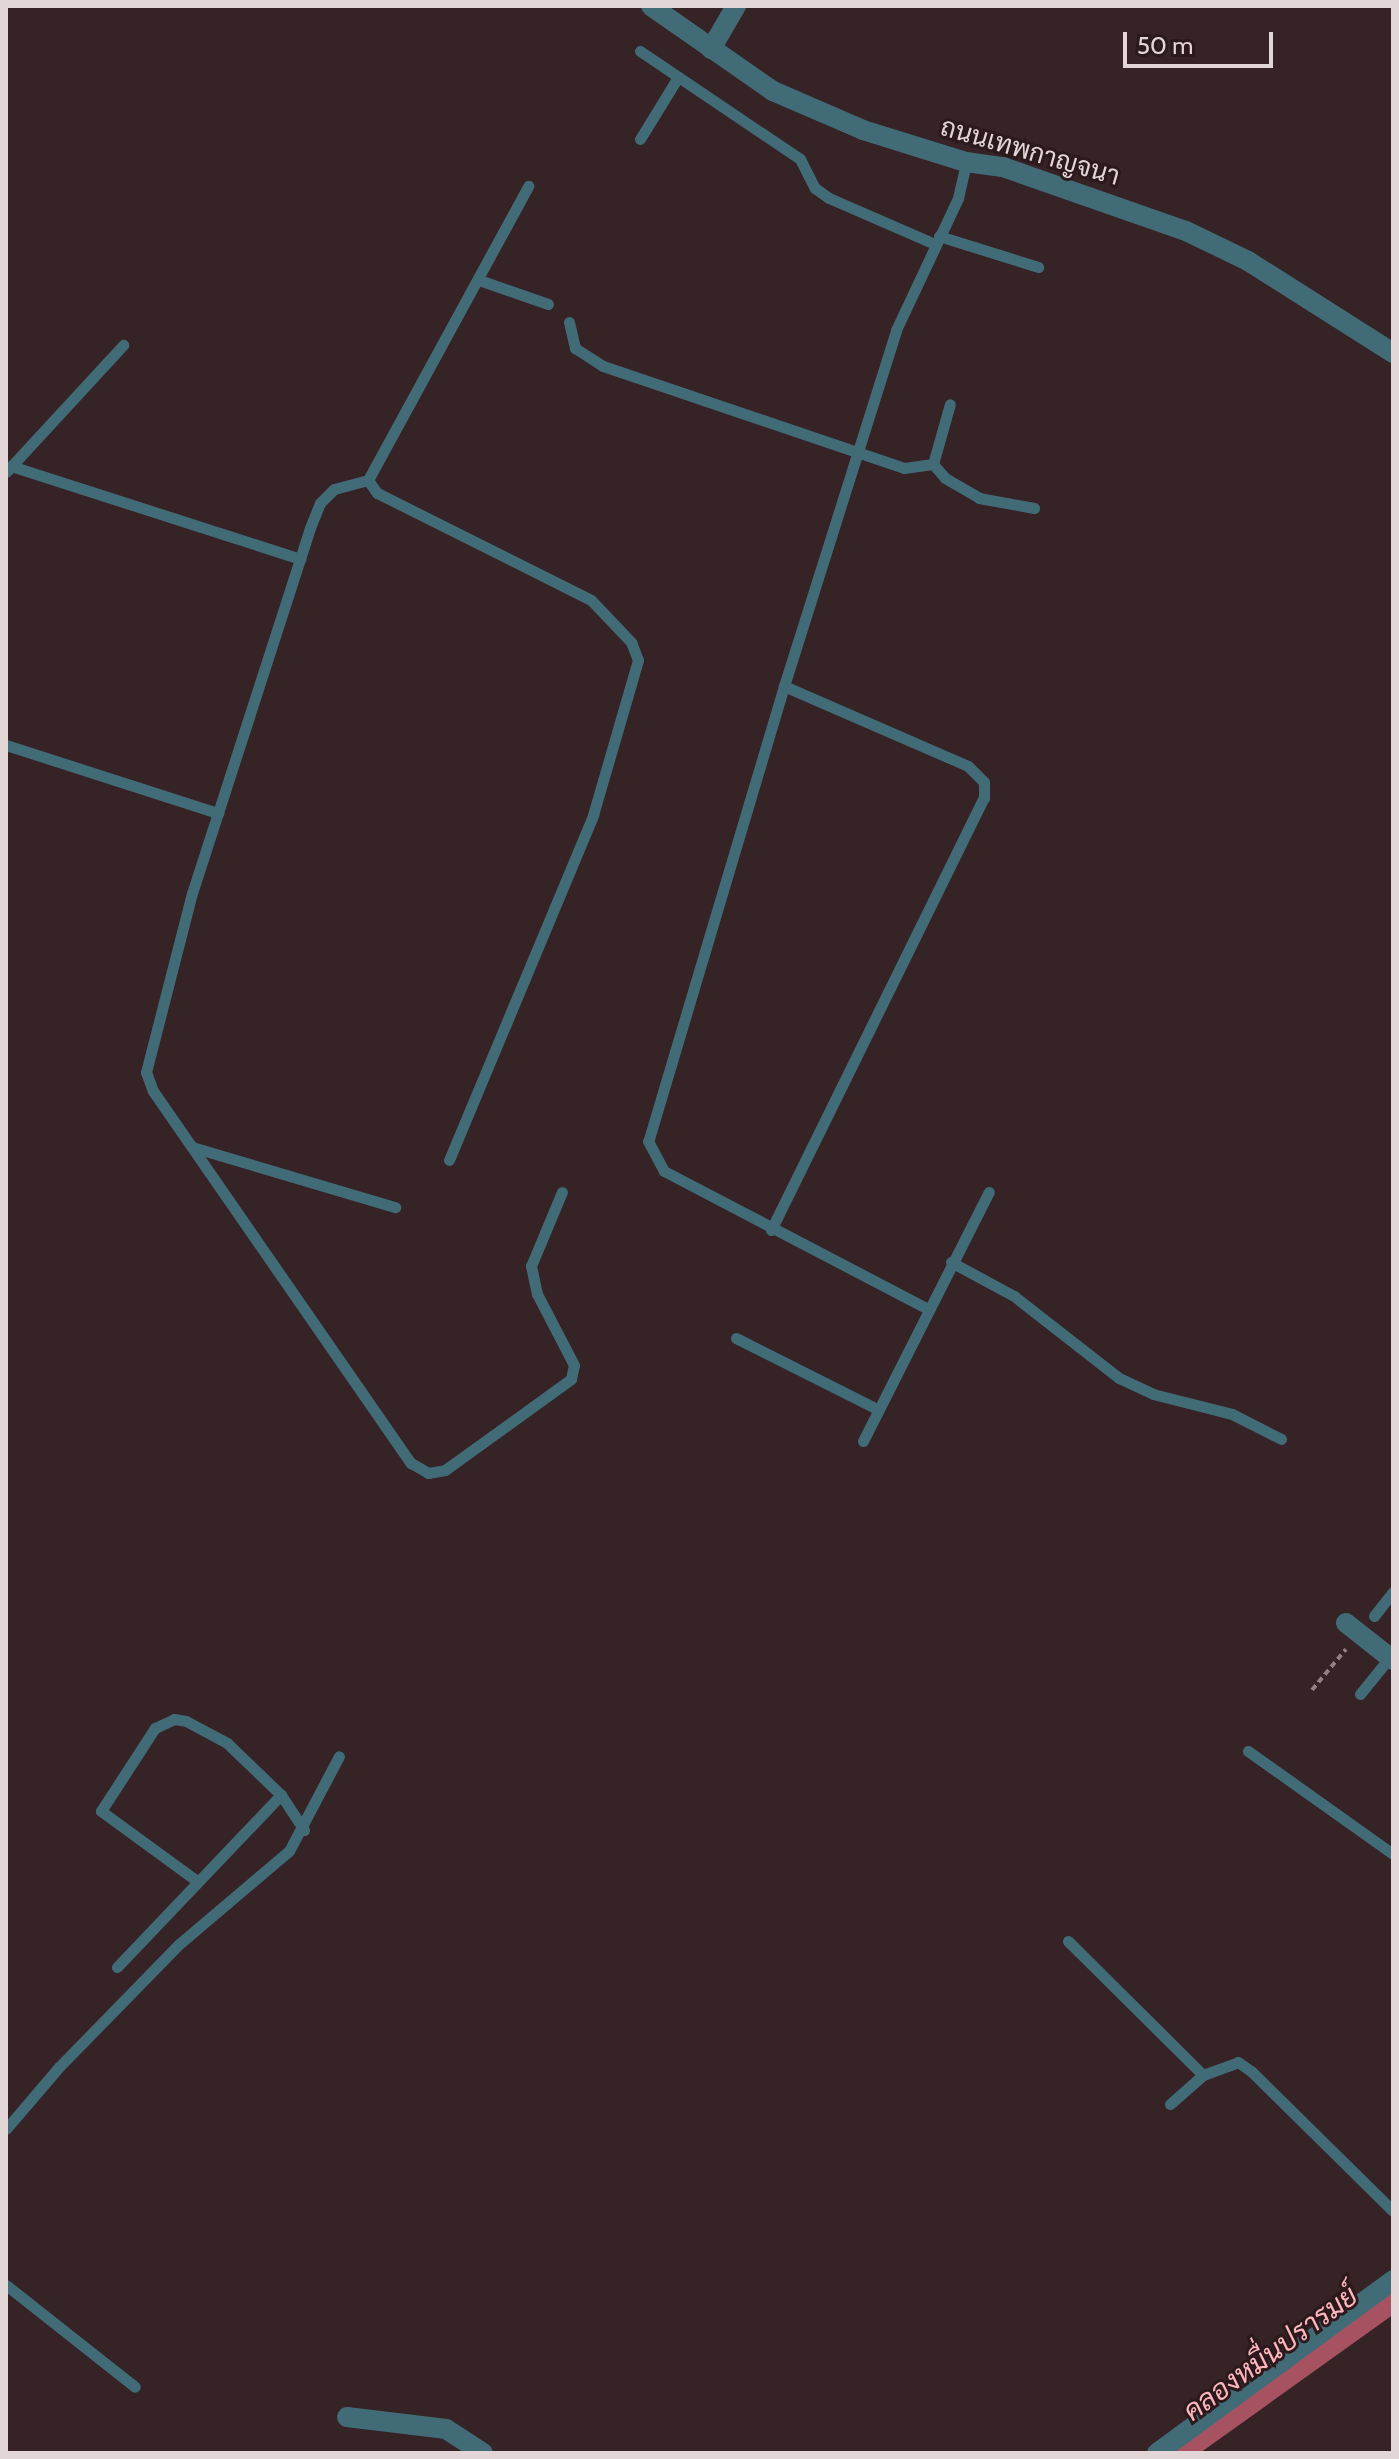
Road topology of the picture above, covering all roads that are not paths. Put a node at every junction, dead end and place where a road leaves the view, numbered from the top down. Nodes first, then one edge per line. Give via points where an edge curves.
1 (651, 6) edge
2 (736, 6) edge
3 (711, 49) junction
4 (640, 51) dead end
5 (678, 77) junction
6 (640, 139) dead end
7 (966, 162) junction
8 (528, 186) dead end
9 (937, 240) junction
10 (1038, 267) dead end
11 (479, 280) junction
12 (548, 304) dead end
13 (569, 322) dead end
14 (123, 345) dead end
15 (1393, 353) edge
16 (950, 404) dead end
17 (858, 452) junction
18 (933, 464) junction
19 (9, 469) edge
20 (368, 480) junction
21 (1034, 508) dead end
22 (300, 559) junction
23 (784, 686) junction
24 (6, 745) edge
25 (218, 813) junction
26 (191, 1147) junction
27 (449, 1160) dead end
28 (562, 1192) dead end
29 (989, 1192) dead end
30 (395, 1207) dead end
31 (771, 1230) junction
32 (951, 1262) junction
33 (926, 1308) junction
34 (736, 1338) dead end
35 (875, 1408) junction
36 (1281, 1439) dead end
37 (863, 1441) dead end
38 (1393, 1592) edge
39 (1374, 1616) dead end
40 (1353, 1628) road end
41 (1392, 1659) edge
42 (1360, 1694) dead end
43 (1248, 1751) dead end
44 (339, 1756) dead end
45 (281, 1795) junction
46 (304, 1830) junction
47 (1393, 1854) edge
48 (197, 1881) junction
49 (1068, 1941) dead end
50 (117, 1967) dead end
51 (1203, 2075) junction
52 (1170, 2104) dead end
53 (6, 2129) edge
54 (1393, 2211) edge
55 (1393, 2280) edge
56 (6, 2285) edge
57 (135, 2387) dead end
58 (347, 2417) dead end
59 (483, 2453) edge
60 (1157, 2453) edge

1 - 3 street, ถนนเทพกาญจนา
2 - 3 street
3 - 7 street, ถนนเทพกาญจนา via 799,102 863,130
4 - 5 lane
5 - 6 lane
5 - 9 lane via 800,159 815,188 829,198
7 - 9 lane via 958,198
7 - 15 street, ถนนเทพกาญจนา via 1003,167 1186,231 1298,291
8 - 11 lane
9 - 10 lane
9 - 17 lane via 896,330
11 - 12 lane
11 - 20 lane
13 - 17 lane via 575,348 603,366
14 - 19 lane
16 - 18 lane
17 - 18 lane via 904,468
17 - 23 lane
18 - 21 lane via 945,478 979,498
19 - 22 lane
20 - 22 lane via 334,489 320,503
20 - 27 lane via 377,493 591,600 631,642 638,660 593,815
22 - 25 lane
23 - 31 lane via 648,1141 664,1171
23 - 31 lane via 968,766 984,782 984,798
24 - 25 lane
25 - 26 lane via 146,1072
26 - 28 lane via 411,1463 428,1473 445,1470 571,1379 574,1365 537,1294 531,1266
26 - 30 lane
29 - 32 lane
31 - 33 lane
32 - 33 lane
32 - 36 lane via 1014,1296 1119,1378 1153,1394 1232,1414
33 - 35 lane
34 - 35 lane
35 - 37 lane
38 - 39 lane
40 - 41 street
41 - 42 lane
43 - 47 lane
44 - 46 lane
45 - 46 lane
45 - 48 lane
45 - 48 lane via 214,1734 186,1721 155,1728 101,1811
46 - 53 lane via 271,1869 178,1945 114,2008
48 - 50 lane
49 - 51 lane
51 - 52 lane
51 - 54 lane via 1238,2062 1251,2071
55 - 60 street
56 - 57 lane
58 - 59 street via 446,2429

